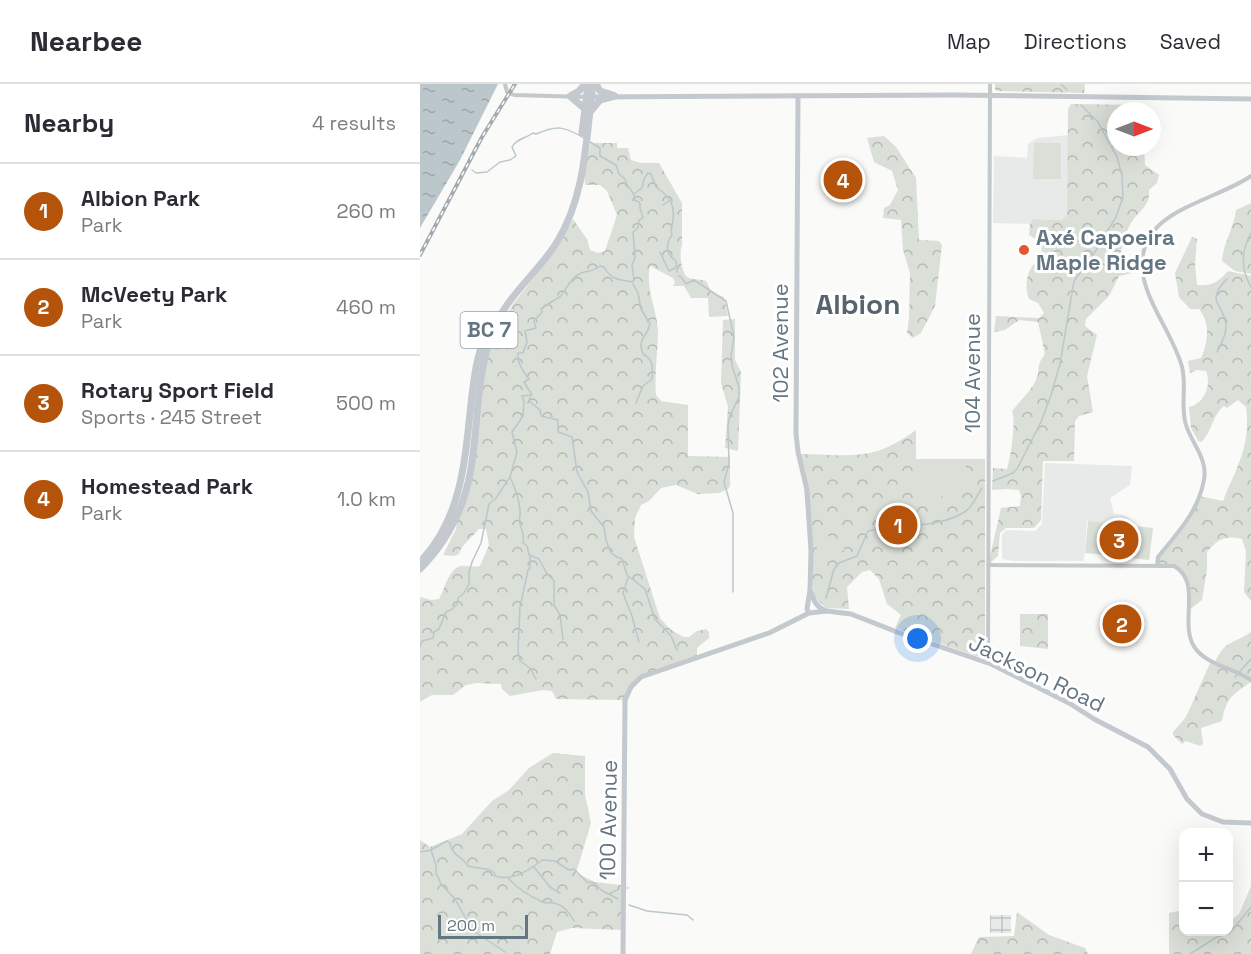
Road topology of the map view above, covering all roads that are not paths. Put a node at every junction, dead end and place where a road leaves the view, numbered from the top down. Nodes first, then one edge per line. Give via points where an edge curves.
1 (587, 84) edge
2 (595, 84) edge
3 (990, 84) edge
4 (505, 86) edge
5 (990, 95) junction
6 (570, 96) junction
7 (615, 96) junction
8 (798, 96) junction
9 (589, 97) junction
10 (1251, 99) edge
11 (587, 111) junction
12 (1251, 176) edge
13 (420, 562) edge
14 (1156, 564) junction
15 (988, 565) junction
16 (420, 569) edge
17 (809, 607) junction
18 (818, 610) junction
19 (988, 663) junction
20 (1251, 680) edge
21 (1251, 823) edge
22 (623, 954) edge

1 - 6 highway
1 - 9 highway, BC 7
2 - 7 highway via 603,93
2 - 9 highway, BC 7
3 - 5 street, 104 Avenue
4 - 6 street via 517,96
5 - 8 main road
5 - 10 main road
5 - 15 street, 104 Avenue
6 - 9 street
6 - 11 highway
7 - 8 main road
7 - 9 main road
7 - 11 highway via 596,102
8 - 17 main road, 102 Avenue via 796,434 807,490
9 - 11 highway, BC 7
11 - 13 highway, BC 7 via 578,175 565,222 501,309 482,342 460,490 444,530
11 - 16 highway, BC 7 via 580,182 571,216 556,244 510,301 494,328 481,369 470,475 458,514 443,542
12 - 14 street via 1164,221 1152,233 1144,250 1144,280 1181,362 1185,423 1205,470 1194,511
14 - 15 street
14 - 20 street via 1175,566 1186,578 1188,629 1195,648 1206,658
15 - 19 street, 104 Avenue
17 - 18 main road
17 - 18 main road
17 - 22 main road, 100 Avenue via 800,617 769,633 640,677 631,687 625,700
18 - 19 main road, Jackson Road via 855,615
19 - 21 main road, Jackson Road via 1148,747 1170,769 1187,799 1202,814 1224,822

